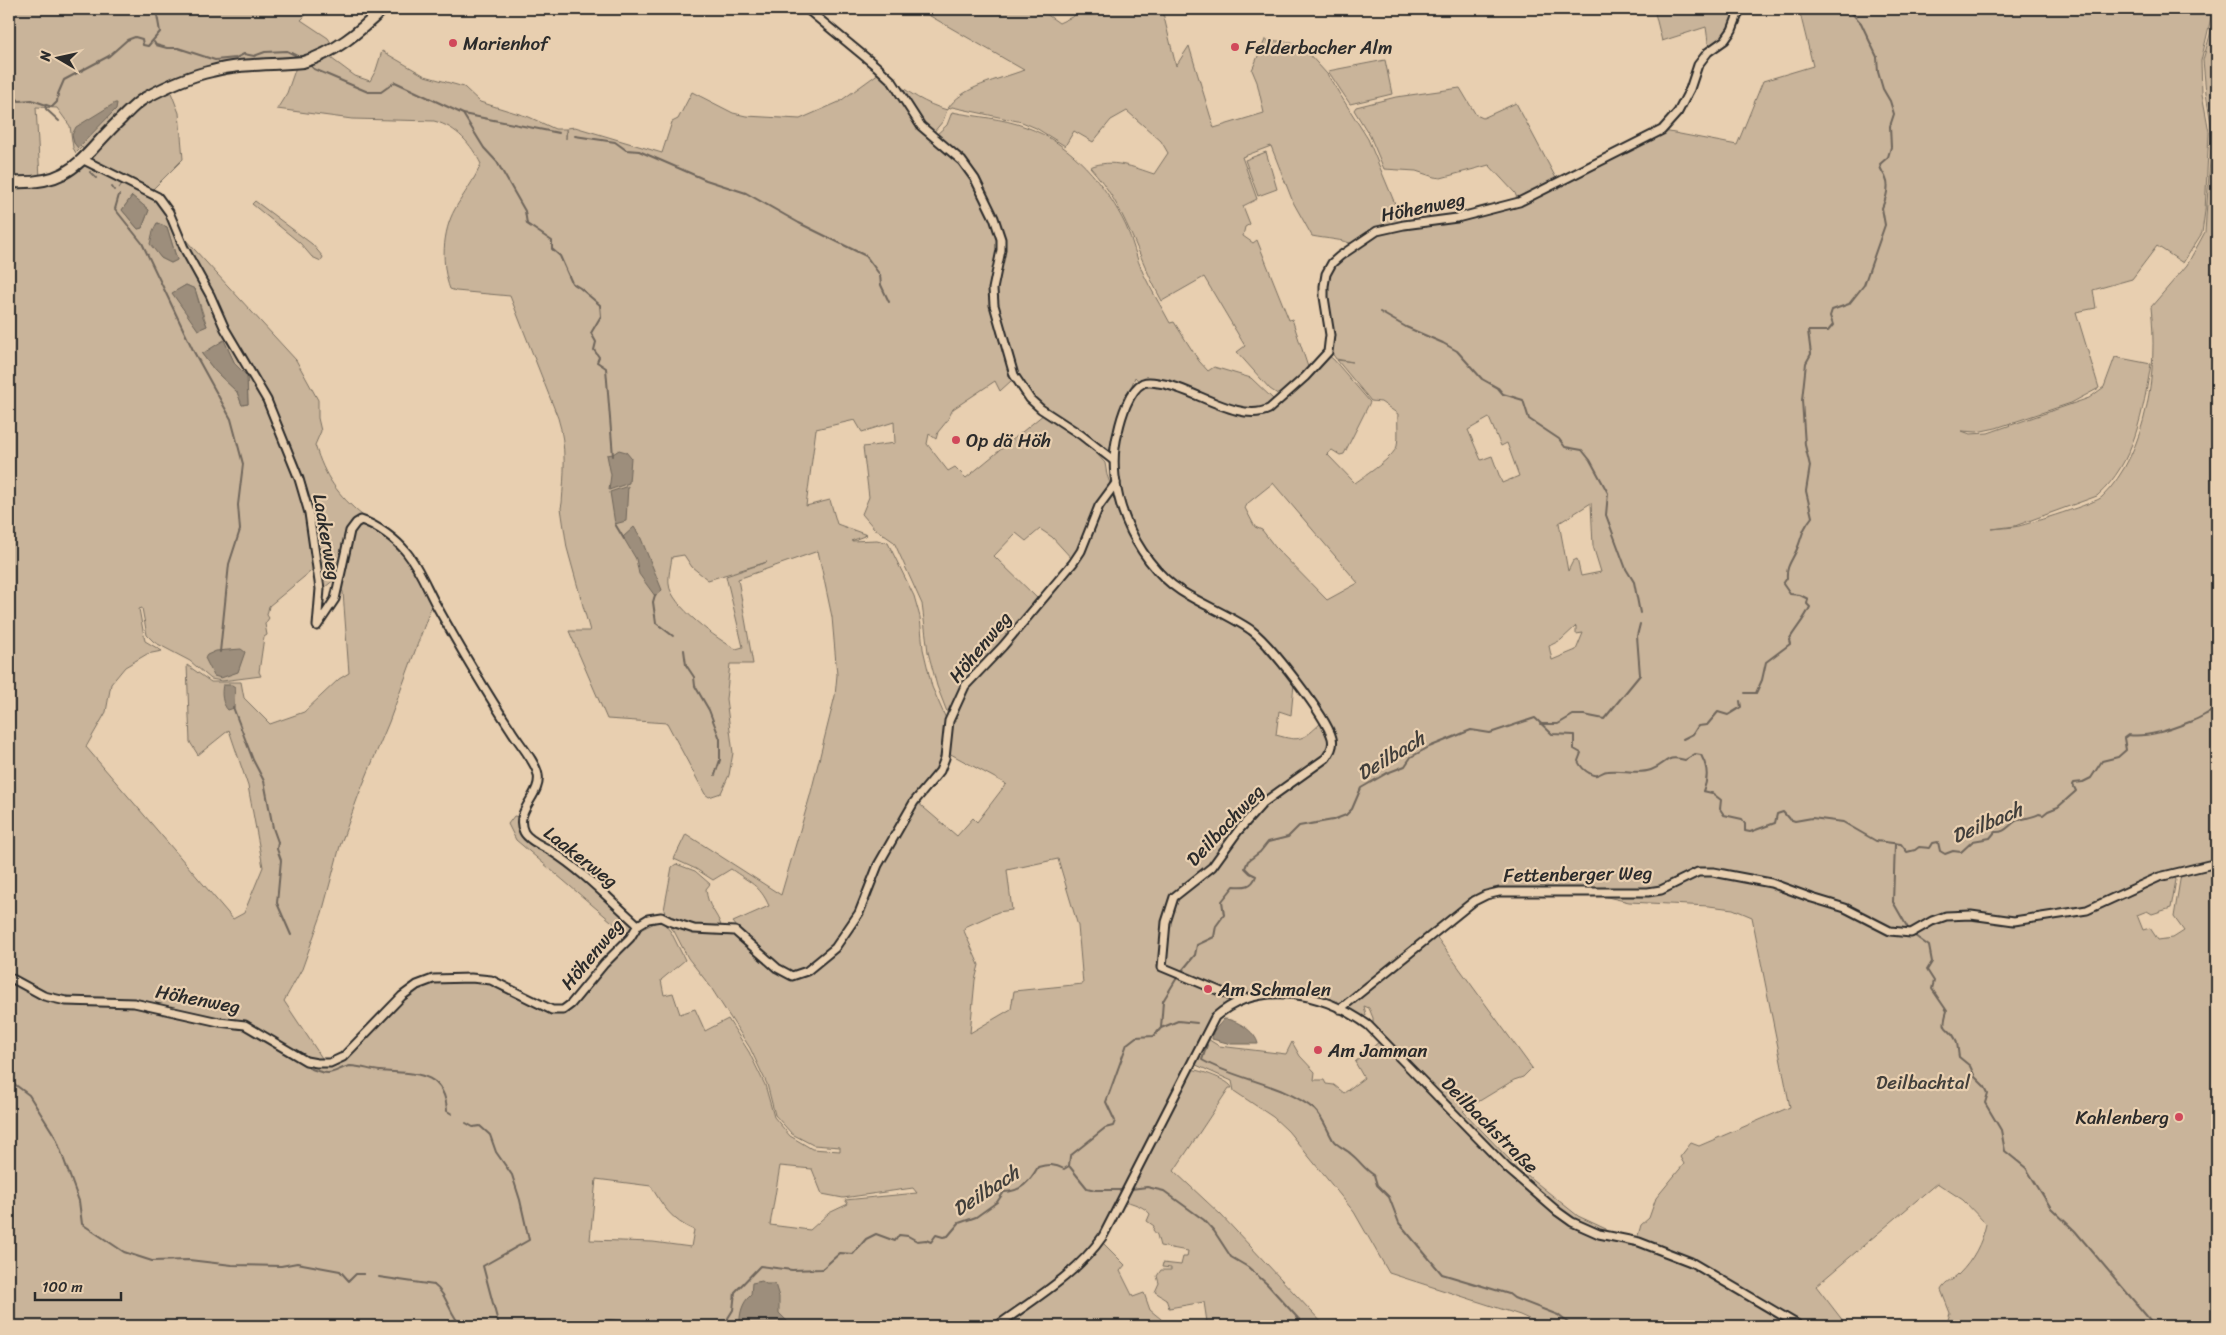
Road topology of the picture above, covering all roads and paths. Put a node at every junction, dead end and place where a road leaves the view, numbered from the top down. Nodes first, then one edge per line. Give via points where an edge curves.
1 (383, 9) edge
2 (807, 9) edge
3 (1740, 9) edge
4 (84, 160) junction
5 (9, 182) edge
6 (1113, 460) junction
7 (1116, 483) junction
8 (2217, 863) edge
9 (638, 925) junction
10 (9, 977) edge
11 (1241, 1000) junction
12 (1340, 1009) junction
13 (997, 1326) edge
14 (1800, 1326) edge

1 - 4 street via 334,50 316,58 212,70 143,99
2 - 6 street via 887,76 921,126 962,161 974,178 1001,239 993,289 994,305 1014,374 1030,399 1041,409
3 - 6 street, Höhenweg via 1725,40 1708,52 1698,65 1678,112 1662,130 1519,202 1457,218 1404,224 1368,236 1332,263 1326,274 1324,297 1330,335 1328,352 1279,401 1262,412 1247,414 1172,384 1148,381 1132,395 1120,422
4 - 5 street via 49,179
4 - 9 street, Laakerweg via 158,197 169,212 225,329 268,400 309,513 320,590 317,626 335,600 350,531 361,520 368,522 406,551 510,730 537,770 537,786 523,814 524,834 564,860
6 - 7 street, Höhenweg
7 - 9 street, Höhenweg via 1099,506 1074,563 965,686 949,721 945,758 940,771 914,802 878,865 859,913 835,948 807,971 792,976 777,968 735,931 694,929 662,916
7 - 11 street, Deilbachweg via 1131,530 1160,574 1262,640 1305,693 1332,739 1332,750 1326,758 1263,802 1212,867 1174,897 1166,922 1162,967
8 - 12 street, Fettenberger Weg via 2159,877 2088,910 2014,921 1971,915 1946,916 1911,933 1890,931 1845,908 1780,886 1713,872 1698,872 1661,890 1648,892 1499,892 1474,901
9 - 10 street, Höhenweg via 630,938 563,1010 552,1010 491,980 433,979 402,996 343,1056 330,1063 306,1061 246,1025 134,1003 66,1001 44,996
11 - 12 street, Deilbachstraße via 1264,994 1290,993
11 - 13 street, Deilbachstraße via 1214,1017 1094,1250
12 - 14 street, Deilbachstraße via 1354,1014 1368,1025 1507,1168 1572,1222 1599,1234 1639,1242 1691,1262

